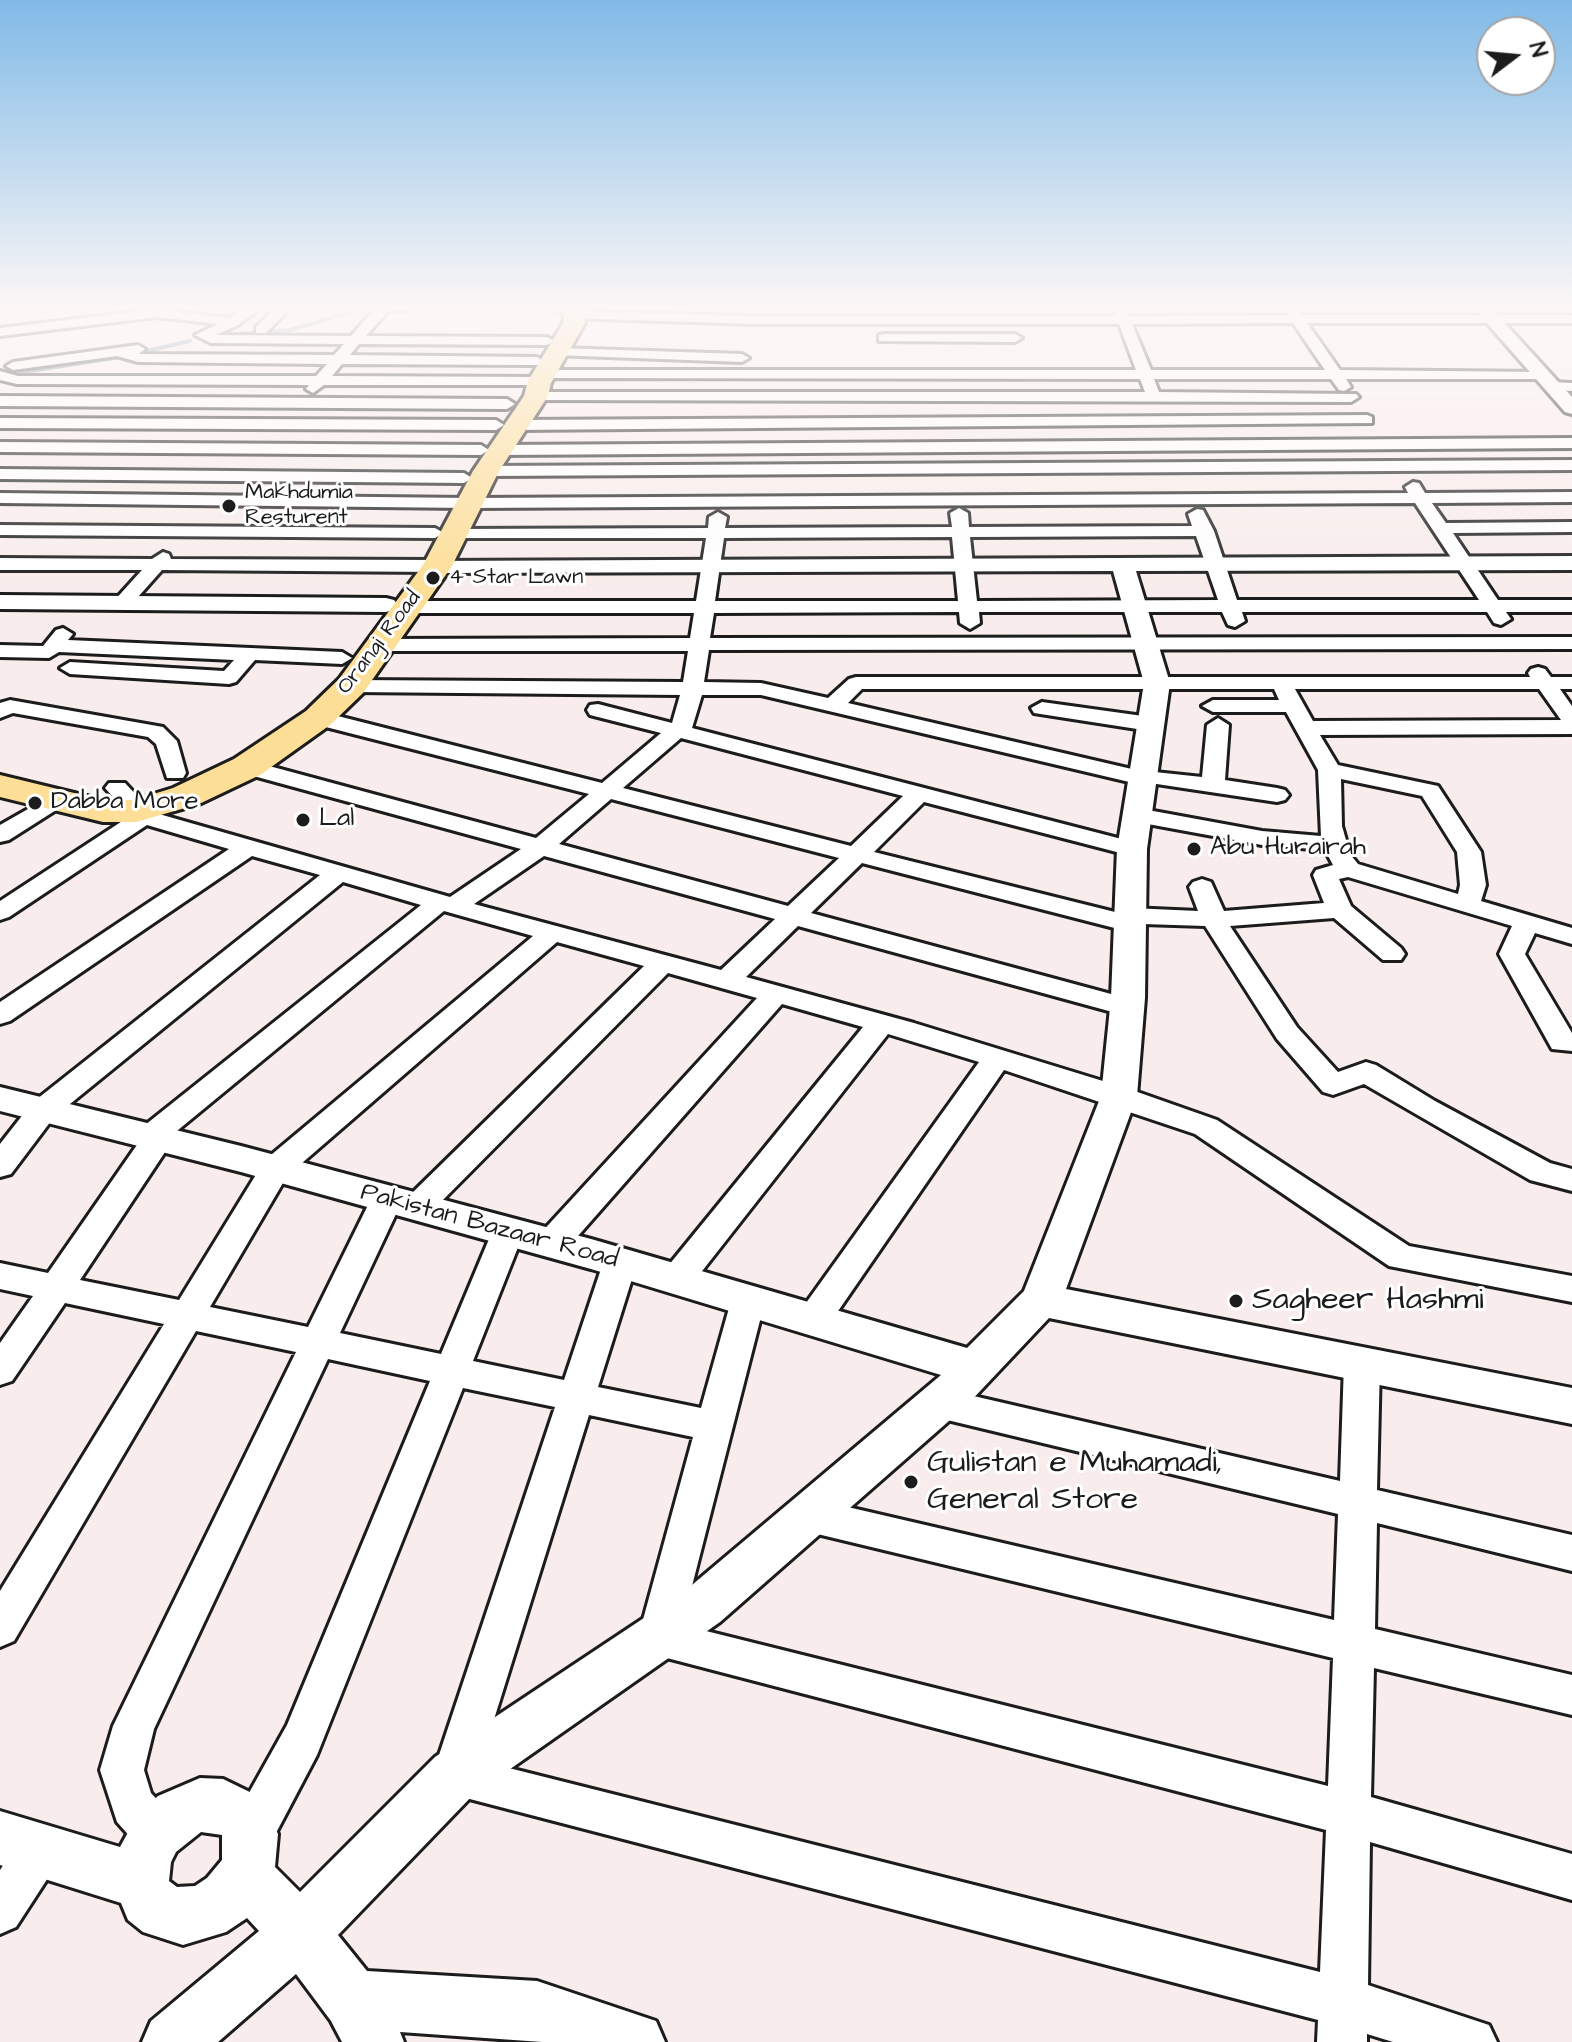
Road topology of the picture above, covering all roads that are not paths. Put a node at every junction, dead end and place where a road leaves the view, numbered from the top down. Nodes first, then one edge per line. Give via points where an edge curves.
1 (137, 401) edge
2 (209, 401) edge
3 (349, 401) edge
4 (472, 401) edge
5 (493, 401) edge
6 (502, 401) edge
7 (505, 401) edge
8 (520, 401) edge
9 (536, 401) edge
10 (541, 401) edge
11 (549, 401) edge
12 (572, 401) edge
13 (742, 401) edge
14 (952, 401) edge
15 (1156, 401) edge
16 (1354, 401) edge
17 (301, 403) junction
18 (1367, 420) junction
19 (1163, 421) junction
20 (113, 422) junction
21 (954, 422) junction
22 (0, 423) edge
23 (736, 423) junction
24 (283, 424) junction
25 (1572, 443) edge
26 (1385, 444) junction
27 (955, 445) junction
28 (1172, 445) junction
29 (0, 447) edge
30 (84, 447) junction
31 (731, 447) junction
32 (261, 448) junction
33 (1572, 465) edge
34 (1399, 467) junction
35 (1179, 468) junction
36 (955, 469) junction
37 (724, 470) junction
38 (0, 474) edge
39 (54, 474) junction
40 (236, 476) junction
41 (1572, 497) edge
42 (0, 498) edge
43 (1420, 498) junction
44 (28, 499) junction
45 (1192, 499) junction
46 (215, 500) junction
47 (958, 500) junction
48 (721, 501) junction
49 (0, 523) edge
50 (1572, 527) edge
51 (1440, 528) junction
52 (0, 530) edge
53 (187, 531) junction
54 (1205, 531) junction
55 (715, 532) junction
56 (961, 532) junction
57 (445, 534) junction
58 (1572, 563) edge
59 (0, 564) edge
60 (1462, 564) junction
61 (157, 565) junction
62 (709, 565) junction
63 (965, 565) junction
64 (1123, 565) junction
65 (1218, 565) junction
66 (428, 566) junction
67 (0, 602) edge
68 (123, 602) junction
69 (398, 606) junction
70 (1492, 606) junction
71 (1572, 606) edge
72 (703, 607) junction
73 (968, 607) junction
74 (1231, 607) junction
75 (0, 632) edge
76 (1518, 643) junction
77 (1572, 643) edge
78 (381, 645) junction
79 (698, 645) junction
80 (971, 645) junction
81 (1242, 645) junction
82 (55, 646) junction
83 (0, 651) edge
84 (250, 654) junction
85 (1147, 665) junction
86 (70, 668) dead end
87 (346, 672) junction
88 (1255, 683) junction
89 (1281, 683) junction
90 (1545, 683) junction
91 (1572, 683) edge
92 (975, 684) junction
93 (693, 688) junction
94 (833, 705) junction
95 (1294, 706) junction
96 (1042, 708) dead end
97 (598, 710) dead end
98 (0, 712) edge
99 (318, 718) junction
100 (1572, 724) edge
101 (1306, 728) junction
102 (675, 731) junction
103 (247, 767) junction
104 (0, 769) edge
105 (1329, 770) junction
106 (175, 773) junction
107 (1213, 785) junction
108 (0, 786) edge
109 (604, 791) junction
110 (919, 794) junction
111 (1277, 795) dead end
112 (56, 800) junction
113 (1139, 804) junction
114 (133, 805) junction
115 (0, 835) edge
116 (1335, 844) junction
117 (248, 847) junction
118 (541, 847) junction
119 (856, 855) junction
120 (1349, 869) junction
121 (339, 873) junction
122 (1202, 887) dead end
123 (447, 904) junction
124 (1467, 905) junction
125 (1340, 910) junction
126 (0, 912) edge
127 (793, 916) junction
128 (1214, 919) junction
129 (1130, 920) junction
130 (1555, 927) edge
131 (552, 933) junction
132 (1392, 954) dead end
133 (663, 963) junction
134 (726, 981) junction
135 (776, 994) junction
136 (1127, 1007) junction
137 (0, 1015) edge
138 (881, 1023) junction
139 (1572, 1042) edge
140 (997, 1058) junction
141 (1119, 1096) junction
142 (0, 1099) edge
143 (43, 1110) junction
144 (154, 1137) junction
145 (0, 1166) edge
146 (276, 1168) junction
147 (1572, 1180) edge
148 (402, 1203) junction
149 (508, 1232) junction
150 (551, 1244) junction
151 (620, 1263) junction
152 (0, 1276) edge
153 (676, 1280) junction
154 (57, 1287) junction
155 (1572, 1289) edge
156 (1041, 1300) junction
157 (748, 1301) junction
158 (188, 1315) junction
159 (813, 1320) junction
160 (318, 1342) junction
161 (1362, 1364) junction
162 (975, 1368) junction
163 (0, 1371) edge
164 (451, 1371) junction
165 (576, 1397) junction
166 (939, 1403) junction
167 (1572, 1406) edge
168 (714, 1426) junction
169 (1357, 1503) junction
170 (809, 1515) junction
171 (1572, 1553) edge
172 (0, 1628) edge
173 (658, 1638) junction
174 (1354, 1644) junction
175 (1572, 1695) edge
176 (454, 1776) junction
177 (1348, 1813) junction
178 (20, 1844) edge
179 (248, 1855) junction
180 (149, 1857) junction
181 (1572, 1877) edge
182 (0, 1911) edge
183 (300, 1933) junction
184 (363, 2021) edge
185 (1342, 2022) edge
186 (172, 2042) edge
187 (635, 2042) edge
188 (1472, 2042) edge

1 - 20 street
2 - 17 street
3 - 17 street
4 - 24 street
5 - 32 street
6 - 40 street
7 - 46 street
8 - 57 main road, Orangi Road
9 - 48 street
10 - 37 street
11 - 31 street
12 - 23 street
13 - 23 street
14 - 21 street
15 - 19 street
16 - 18 street
17 - 24 street
18 - 19 street
18 - 26 street
19 - 21 street
19 - 28 street
20 - 22 street
20 - 24 street
20 - 30 street
21 - 23 street
21 - 27 street
23 - 31 street
24 - 32 street
25 - 26 street
26 - 28 street
26 - 34 street
27 - 28 street
27 - 31 street
27 - 36 street
28 - 35 street
29 - 30 street
30 - 32 street
30 - 39 street
31 - 37 street
32 - 40 street
33 - 34 street
34 - 35 street
34 - 43 street
35 - 36 street
35 - 45 street
36 - 37 street
36 - 47 street
37 - 48 street
38 - 39 street
39 - 40 street
39 - 44 street
40 - 46 street
41 - 43 street
42 - 44 street
43 - 45 street
43 - 51 street
44 - 46 street
44 - 49 street
45 - 47 street
45 - 54 street
46 - 53 street
47 - 48 street
47 - 56 street
48 - 55 street
50 - 51 street
51 - 60 street
52 - 53 street
53 - 57 street
53 - 61 street
54 - 56 street
54 - 65 street
55 - 56 street
55 - 57 street
55 - 62 street
56 - 63 street
57 - 66 main road, Orangi Road
58 - 60 street
59 - 61 street
60 - 65 street
60 - 70 street
61 - 66 street
61 - 68 street
62 - 63 street
62 - 66 street
62 - 72 street
63 - 64 street
63 - 73 street
64 - 65 street
64 - 85 street
65 - 74 street
66 - 69 main road, Orangi Road
67 - 68 street
68 - 69 street
69 - 72 street
69 - 78 main road, Orangi Road
69 - 87 main road, Orangi Road
70 - 71 street
70 - 74 street
70 - 76 street
72 - 73 street
72 - 79 street
73 - 80 street
73 - 85 street
74 - 81 street
74 - 85 street
75 - 82 street via 64,633
76 - 77 street
76 - 81 street
76 - 90 street
78 - 79 street
78 - 87 main road, Orangi Road
79 - 80 street
79 - 93 street
80 - 85 street
80 - 92 street
81 - 85 street
81 - 88 street
82 - 83 street via 49,652
82 - 84 street
84 - 86 street via 229,678
84 - 87 street
85 - 88 street
85 - 92 street
85 - 96 street
85 - 113 street
87 - 93 street
87 - 99 main road, Orangi Road
87 - 106 main road, Orangi Road via 258,736
88 - 89 street
89 - 90 street
89 - 95 street
90 - 91 street
90 - 100 street
92 - 94 street via 856,683
93 - 94 street via 761,689
93 - 102 street via 682,726
94 - 113 street
95 - 101 street
95 - 107 street via 1216,716
97 - 102 street
98 - 106 street via 10,706 155,732 166,741
99 - 103 main road, Orangi Road
99 - 109 street
100 - 101 street
101 - 105 street
102 - 109 street
102 - 110 street
103 - 114 main road, Orangi Road via 186,796
103 - 118 street
104 - 114 main road, Orangi Road via 96,789
105 - 116 street
105 - 124 street via 1430,791 1469,852 1473,885
106 - 114 main road, Orangi Road
107 - 111 street
107 - 113 street
108 - 112 main road, Orangi Road
109 - 118 street
109 - 119 street
110 - 113 street
110 - 119 street
112 - 114 main road, Orangi Road via 103,811
112 - 115 street
113 - 116 street via 1262,838
113 - 129 street
114 - 117 street
114 - 126 street
116 - 120 street
117 - 121 street
117 - 137 street
118 - 123 street
118 - 127 street
119 - 127 street
119 - 129 street
120 - 124 street
120 - 125 street via 1325,875
121 - 123 street
121 - 143 street
122 - 128 street
123 - 131 street
123 - 144 street
124 - 130 street
125 - 128 street
125 - 132 street
127 - 134 street
127 - 136 street
128 - 129 street
128 - 147 street via 1287,1033 1333,1085 1366,1072 1541,1172
129 - 136 street
130 - 139 street via 1512,954 1562,1042
131 - 133 street
131 - 146 street
133 - 134 street
133 - 148 street
134 - 135 street
135 - 138 street
135 - 150 street
136 - 141 street
138 - 140 street
138 - 153 street
140 - 141 street
140 - 159 street
141 - 155 street via 1206,1127 1401,1257
141 - 156 street
142 - 143 street, Pakistan Bazaar Road
143 - 144 street, Pakistan Bazaar Road
143 - 145 street
144 - 146 street, Pakistan Bazaar Road
144 - 154 street
146 - 148 street, Pakistan Bazaar Road
146 - 158 street
148 - 149 street, Pakistan Bazaar Road
148 - 160 street
149 - 150 street, Pakistan Bazaar Road
149 - 164 street
150 - 151 street, Pakistan Bazaar Road
151 - 153 street, Pakistan Bazaar Road
151 - 165 street
152 - 154 street
153 - 157 street, Pakistan Bazaar Road
154 - 158 street
154 - 163 street
156 - 161 street
156 - 162 street
157 - 159 street, Pakistan Bazaar Road
157 - 168 street
158 - 160 street
158 - 172 street
159 - 162 street, Pakistan Bazaar Road
160 - 164 street
160 - 180 street via 134,1726 122,1770
161 - 167 street
161 - 169 street
162 - 166 street
164 - 165 street
164 - 179 street via 302,1740
165 - 168 street
165 - 176 street
166 - 169 street
166 - 170 street
168 - 173 street
169 - 171 street
169 - 174 street
170 - 173 street
170 - 174 street
173 - 176 street
173 - 177 street
174 - 175 street
174 - 177 street
176 - 183 street
176 - 185 street
177 - 181 street
177 - 185 street
178 - 180 street
178 - 182 street
179 - 180 street via 241,1816 223,1806 200,1805 177,1815
179 - 180 street via 227,1898 206,1912 183,1917 163,1912 148,1900
179 - 183 street
183 - 184 street
183 - 186 street
184 - 187 street via 537,2011
185 - 188 street

